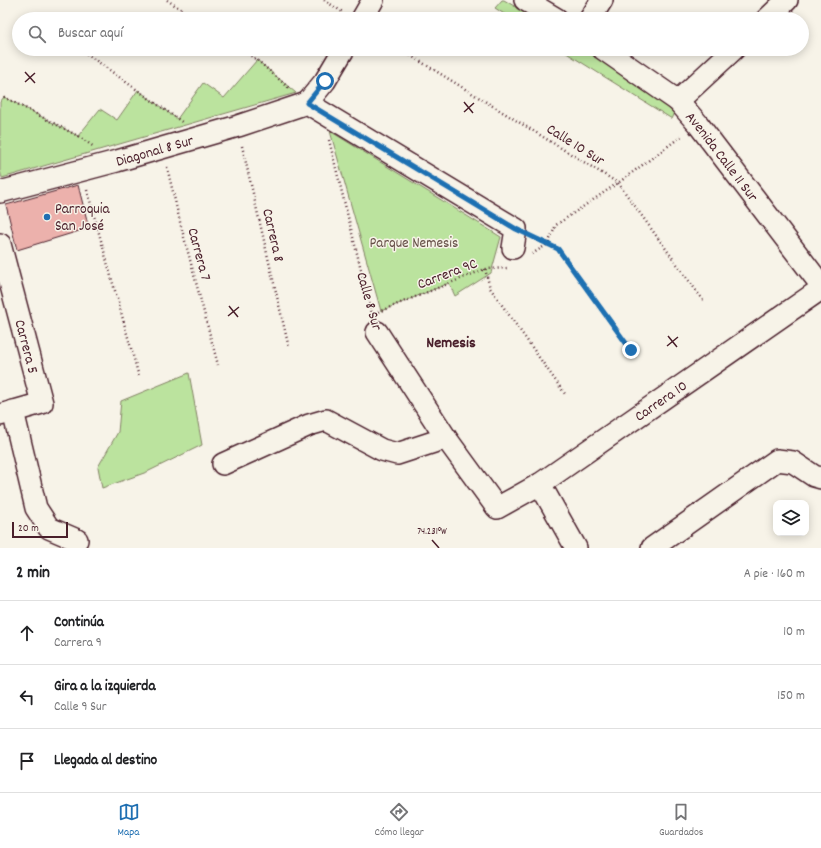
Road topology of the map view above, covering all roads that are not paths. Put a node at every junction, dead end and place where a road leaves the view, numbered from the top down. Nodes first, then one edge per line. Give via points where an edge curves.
1 (373, 0) edge
2 (525, 0) edge
3 (602, 0) edge
4 (787, 0) edge
5 (360, 12) edge
6 (545, 12) edge
7 (594, 12) edge
8 (774, 12) edge
9 (340, 56) edge
10 (613, 56) edge
11 (727, 56) edge
12 (678, 102) junction
13 (315, 107) junction
14 (0, 192) edge
15 (0, 244) edge
16 (518, 249) road end
17 (821, 285) edge
18 (821, 289) edge
19 (375, 323) road end
20 (6, 413) edge
21 (446, 438) junction
22 (223, 464) dead end
23 (821, 478) edge
24 (540, 484) junction
25 (497, 508) joint
26 (77, 540) dead end
27 (576, 548) edge
28 (652, 548) edge

1 - 5 street
2 - 6 street
3 - 7 street
4 - 8 street
9 - 13 street via 325,81
10 - 12 street, Avenida Calle 11 Sur
11 - 12 street
12 - 17 street, Avenida Calle 11 Sur via 698,124
13 - 14 street, Diagonal 8 Sur
13 - 16 street
15 - 20 street, Carrera 5 via 42,403
18 - 24 street, Carrera 10
19 - 21 street, Calle 8 Sur
20 - 26 street via 36,508 49,528
21 - 22 street via 397,454 382,450 326,420 309,425
21 - 25 street, Calle 8 Sur
23 - 28 street via 793,462 777,460
24 - 25 street, Carrera 10
24 - 27 street

